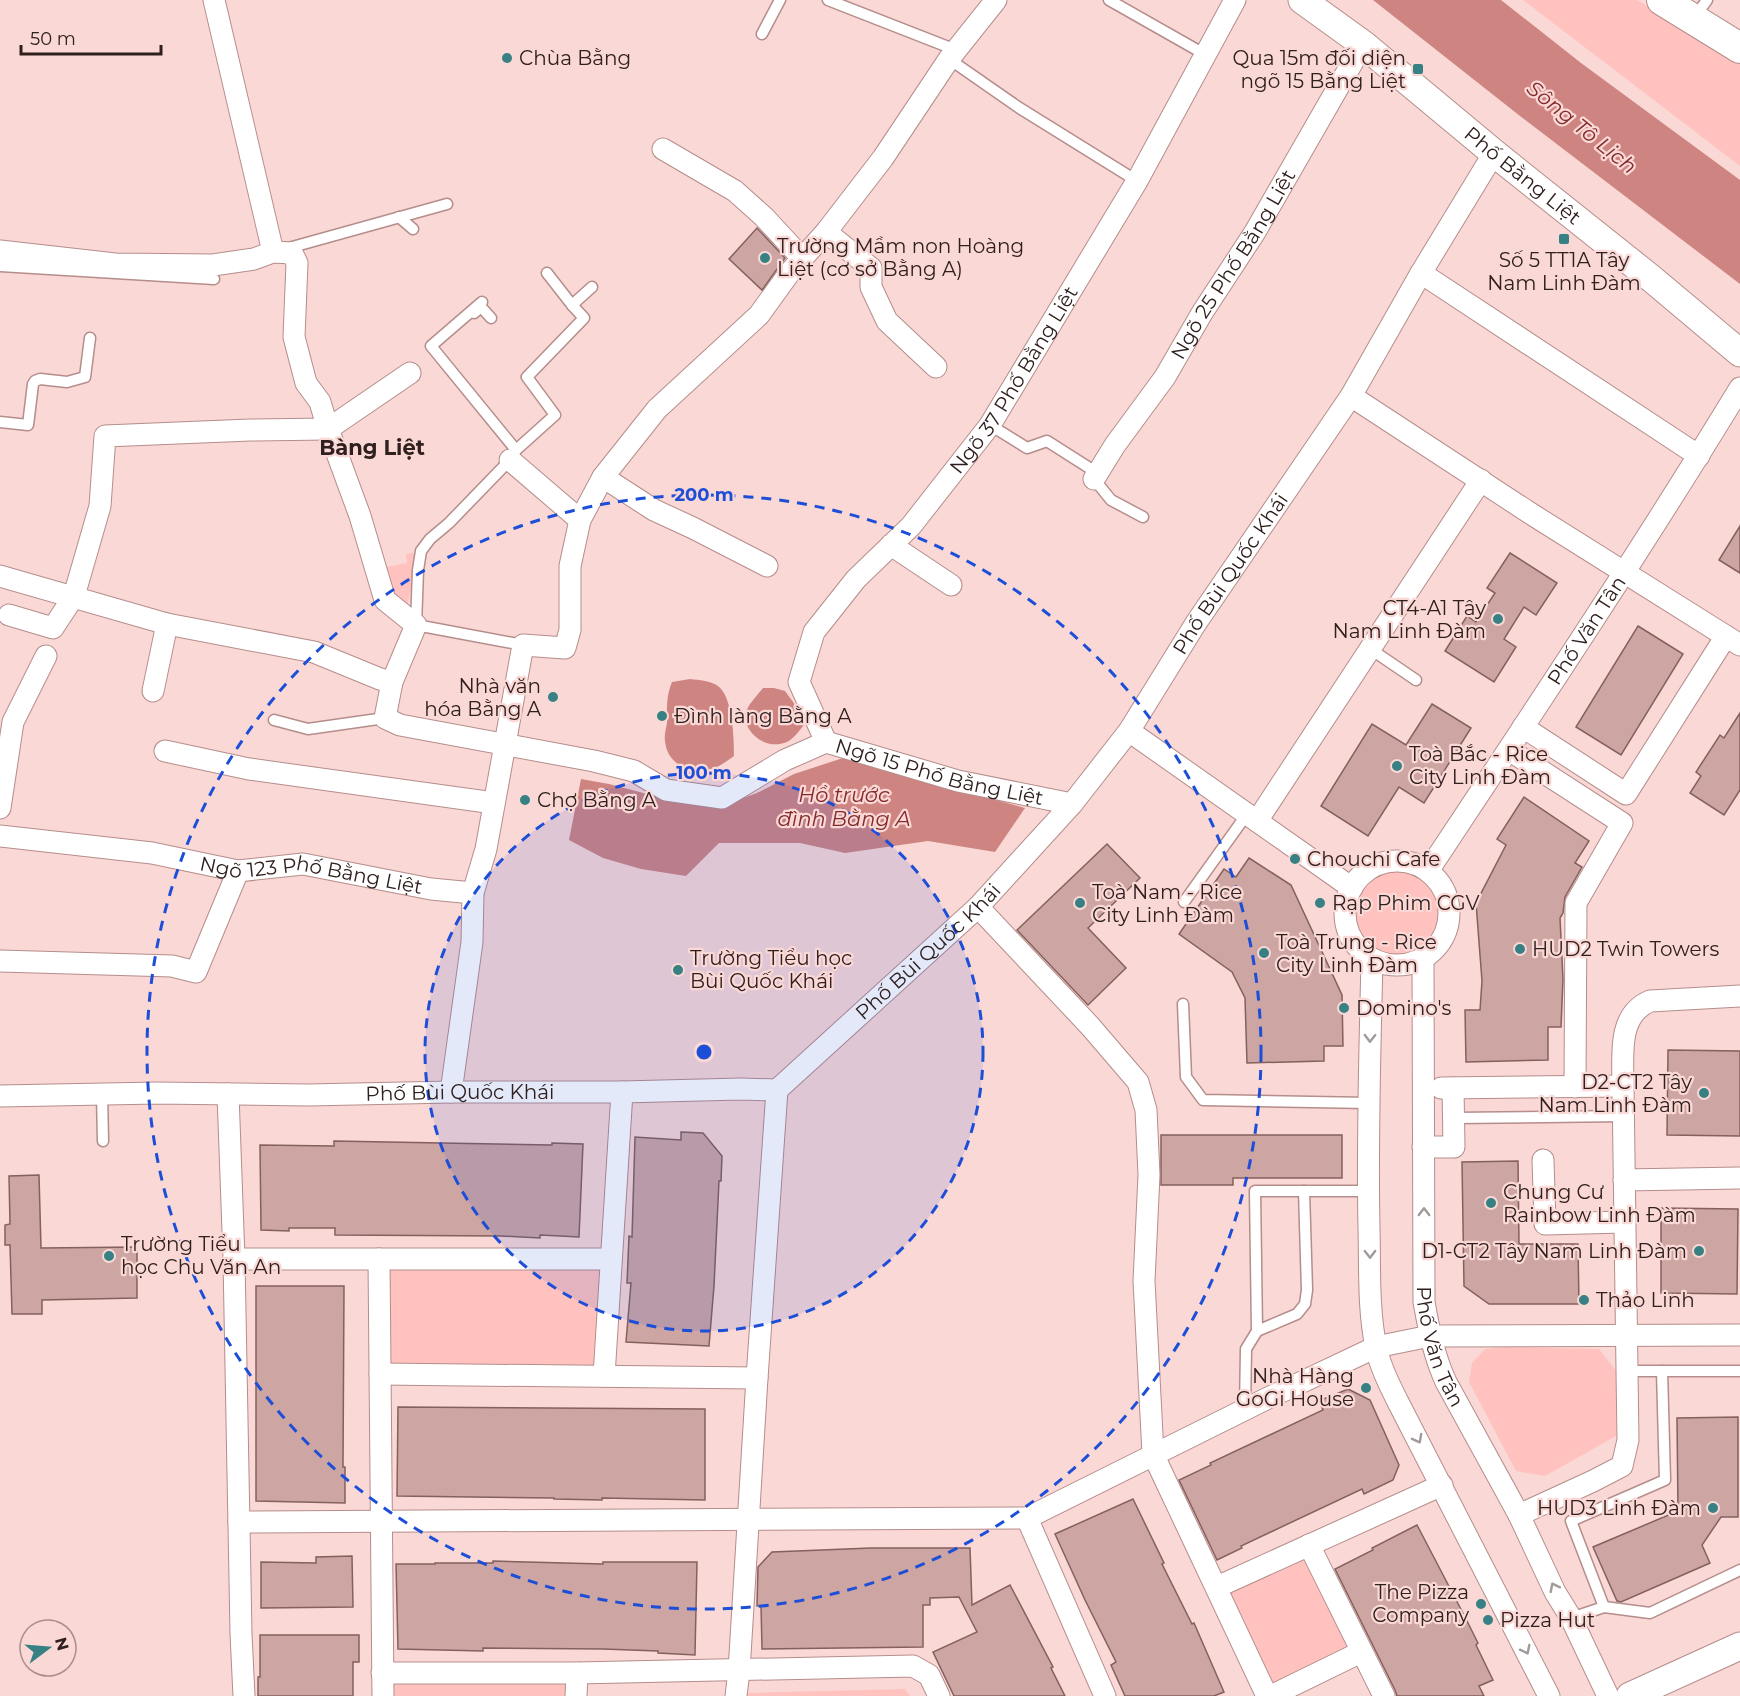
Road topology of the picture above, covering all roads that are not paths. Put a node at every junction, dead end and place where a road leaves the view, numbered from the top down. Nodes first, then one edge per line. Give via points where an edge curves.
1 (214, 0) edge
2 (780, 0) edge
3 (828, 0) edge
4 (996, 0) edge
5 (1109, 0) edge
6 (1235, 0) edge
7 (1302, 0) edge
8 (1662, 0) edge
9 (1700, 10) edge
10 (762, 34) dead end
11 (1363, 44) junction
12 (1740, 48) edge
13 (952, 55) junction
14 (1206, 55) junction
15 (663, 149) dead end
16 (1494, 153) junction
17 (1137, 181) junction
18 (447, 204) dead end
19 (399, 217) junction
20 (412, 229) dead end
21 (826, 232) junction
22 (0, 251) edge
23 (273, 252) junction
24 (802, 258) junction
25 (0, 266) edge
26 (547, 273) dead end
27 (1421, 273) junction
28 (214, 279) dead end
29 (592, 287) dead end
30 (482, 302) dead end
31 (572, 305) junction
32 (491, 318) dead end
33 (90, 338) dead end
34 (433, 349) junction
35 (1740, 353) edge
36 (936, 367) dead end
37 (410, 373) dead end
38 (1740, 388) edge
39 (1351, 396) junction
40 (0, 422) edge
41 (990, 425) junction
42 (328, 429) junction
43 (513, 455) junction
44 (1699, 456) junction
45 (603, 477) junction
46 (1094, 479) junction
47 (1481, 480) junction
48 (1143, 517) dead end
49 (580, 520) junction
50 (891, 545) junction
51 (767, 566) dead end
52 (1625, 572) junction
53 (0, 576) edge
54 (951, 585) dead end
55 (74, 596) junction
56 (9, 615) dead end
57 (166, 624) junction
58 (416, 625) junction
59 (1733, 640) edge
60 (523, 645) junction
61 (1369, 648) junction
62 (46, 656) dead end
63 (1416, 680) dead end
64 (392, 682) junction
65 (153, 691) dead end
66 (385, 718) junction
67 (7, 720) edge
68 (274, 720) dead end
69 (1523, 727) junction
70 (1129, 731) junction
71 (826, 742) junction
72 (505, 746) junction
73 (1509, 750) junction
74 (165, 751) dead end
75 (494, 803) junction
76 (1072, 804) junction
77 (0, 808) edge
78 (1252, 818) junction
79 (0, 836) edge
80 (238, 871) junction
81 (1428, 871) junction
82 (1352, 888) junction
83 (473, 893) junction
84 (1184, 902) dead end
85 (978, 907) junction
86 (1372, 959) junction
87 (1423, 959) junction
88 (0, 961) edge
89 (1740, 996) edge
90 (1183, 1005) dead end
91 (1623, 1086) junction
92 (1575, 1087) junction
93 (777, 1090) junction
94 (451, 1092) junction
95 (622, 1092) junction
96 (102, 1094) junction
97 (228, 1094) junction
98 (0, 1096) edge
99 (1368, 1103) junction
100 (1624, 1116) junction
101 (1454, 1119) junction
102 (103, 1141) dead end
103 (1424, 1147) junction
104 (1543, 1160) dead end
105 (1740, 1179) edge
106 (1624, 1180) junction
107 (1304, 1191) junction
108 (1369, 1191) junction
109 (1624, 1222) junction
110 (234, 1259) junction
111 (379, 1259) junction
112 (611, 1259) junction
113 (1257, 1331) junction
114 (1626, 1335) junction
115 (1740, 1335) edge
116 (1430, 1336) junction
117 (1376, 1347) junction
118 (1628, 1371) junction
119 (1662, 1371) junction
120 (1740, 1371) edge
121 (380, 1374) junction
122 (604, 1376) junction
123 (757, 1378) junction
124 (1245, 1409) junction
125 (1153, 1454) junction
126 (1442, 1485) junction
127 (1519, 1515) junction
128 (1027, 1518) junction
129 (748, 1520) junction
130 (381, 1521) junction
131 (239, 1522) junction
132 (1309, 1545) junction
133 (1740, 1570) edge
134 (1217, 1587) junction
135 (1604, 1607) junction
136 (1571, 1617) junction
137 (1740, 1646) edge
138 (1361, 1652) junction
139 (739, 1671) junction
140 (382, 1673) junction
141 (577, 1673) junction
142 (244, 1696) edge
143 (382, 1696) edge
144 (576, 1696) edge
145 (736, 1696) edge
146 (939, 1696) edge
147 (1105, 1696) edge
148 (1269, 1696) edge
149 (1384, 1696) edge
150 (1549, 1696) edge
151 (1608, 1696) edge
152 (1630, 1696) edge

1 - 23 street
2 - 10 lane
3 - 13 lane
4 - 13 street
5 - 14 lane
6 - 14 street, Ngõ 37 Phố Bằng Liệt
7 - 11 street, Phố Bằng Liệt
8 - 9 main road
9 - 12 main road
11 - 16 street, Phố Bằng Liệt
11 - 46 street, Ngõ 25 Phố Bằng Liệt via 1255,232 1165,377
13 - 17 lane via 1018,107
13 - 21 street via 883,158
14 - 17 street, Ngõ 37 Phố Bằng Liệt
15 - 24 street via 735,191
16 - 27 street, Phố Bùi Quốc Khái
16 - 35 street, Phố Bằng Liệt
17 - 41 street, Ngõ 37 Phố Bằng Liệt
18 - 19 lane
19 - 20 lane
19 - 23 lane
21 - 24 street
21 - 36 street via 871,268 871,287 887,321
22 - 23 street via 115,264 213,265
23 - 42 street via 292,254 297,263 294,338 306,383 320,402
24 - 45 street via 759,315 657,409
25 - 28 lane
26 - 31 lane
27 - 39 street, Phố Bùi Quốc Khái
27 - 44 street
29 - 31 lane
30 - 34 lane via 431,346
31 - 43 lane via 584,318 527,377 555,415
32 - 34 lane via 482,307
33 - 40 lane via 85,377 67,382 35,381 28,425
34 - 43 lane
37 - 42 street
38 - 44 street, Phố Văn Tân
39 - 47 street
39 - 70 street, Phố Bùi Quốc Khái via 1196,623
41 - 46 lane via 1027,448 1047,441 1091,469
41 - 50 street, Ngõ 37 Phố Bằng Liệt via 911,526
42 - 55 street via 105,436 100,506
42 - 58 street via 385,600
43 - 49 street
43 - 58 lane via 421,551
44 - 52 street, Phố Văn Tân
45 - 49 street
45 - 51 street via 654,510
46 - 48 lane via 1111,500
47 - 52 street
47 - 61 street
49 - 60 street via 570,566 570,630 565,648
50 - 54 street
50 - 71 street, Ngõ 37 Phố Bằng Liệt via 856,579 814,632 799,682
52 - 59 street
52 - 69 street, Phố Văn Tân
53 - 55 street
55 - 56 street via 53,628
55 - 57 street
57 - 64 street via 314,652
57 - 65 street
58 - 60 lane
58 - 64 street
59 - 69 street via 1626,794
60 - 72 street
61 - 63 lane
61 - 78 street
62 - 67 street
64 - 66 street
66 - 68 lane via 308,729
66 - 72 street, Ngõ 15 Phố Bằng Liệt via 400,725
67 - 77 street
69 - 73 street, Phố Văn Tân
70 - 76 street, Phố Bùi Quốc Khái
70 - 78 street
71 - 72 street, Ngõ 15 Phố Bằng Liệt via 785,760 722,798 666,790 634,771 594,761
71 - 76 street, Ngõ 15 Phố Bằng Liệt via 958,780
72 - 75 street
73 - 81 street, Phố Văn Tân
73 - 92 street via 1622,823 1576,903
74 - 75 street via 249,769
75 - 83 street
76 - 85 street, Phố Bùi Quốc Khái
78 - 82 street
78 - 84 lane
79 - 80 street, Ngõ 123 Phố Bằng Liệt via 152,853
80 - 83 street, Ngõ 123 Phố Bằng Liệt via 303,864 431,889
80 - 88 street via 196,972 172,966
81 - 82 street via 1416,864 1386,862 1372,867
81 - 87 street via 1439,882 1450,909 1443,938
82 - 86 street via 1346,902 1349,931
83 - 94 street via 472,942
85 - 93 street, Phố Bùi Quốc Khái
85 - 125 street via 1138,1082 1146,1110 1149,1175 1144,1281
86 - 87 street via 1394,965
86 -> 99 street
87 - 103 street, Phố Văn Tân
89 - 91 street via 1650,1001 1641,1006 1633,1014 1623,1040
90 - 99 lane via 1186,1077 1203,1100
91 - 92 street
91 - 100 street
92 - 101 street via 1447,1088
93 - 95 street, Phố Bùi Quốc Khái
93 - 123 street
94 - 95 street, Phố Bùi Quốc Khái
94 - 97 street, Phố Bùi Quốc Khái
95 - 112 street
96 - 97 street, Phố Bùi Quốc Khái
96 - 98 street, Phố Bùi Quốc Khái
96 - 102 lane
97 - 110 street
99 - 108 street
100 - 101 lane
100 - 106 street
101 - 103 street via 1454,1146
116 -> 103 street, Phố Văn Tân via 1424,1302
104 - 109 street via 1545,1224
105 - 106 street
106 - 109 street
107 - 108 lane
107 - 113 lane via 1305,1304 1297,1314
107 - 113 lane via 1255,1191
108 -> 117 street
109 - 114 street
110 - 111 street
110 - 131 street
111 - 112 street
111 - 121 street
112 - 122 street
113 - 124 lane via 1246,1349
114 - 115 street
114 - 116 street
114 - 118 street
116 - 117 street
116 - 127 street, Phố Văn Tân via 1446,1382
117 - 124 street
117 -> 126 street via 1385,1375
118 - 119 lane
118 - 127 street via 1628,1440 1622,1466
119 - 120 lane
119 - 135 lane via 1665,1480 1571,1521
121 - 122 street
121 - 130 street
122 - 123 street
123 - 129 street
124 - 125 street
125 - 128 street
125 - 134 street
126 - 132 street
126 -> 150 street
136 -> 127 street, Phố Văn Tân
128 - 129 street
128 - 147 street
129 - 130 street
129 - 139 street
130 - 131 street
130 - 140 street
131 - 142 street
132 - 134 street
132 - 138 street
133 - 135 lane via 1650,1613
134 - 148 street
135 - 136 lane
136 - 151 street, Phố Văn Tân
137 - 152 street
138 - 148 street
138 - 149 street
139 - 141 street
139 - 145 street
139 - 146 street via 913,1666 929,1675
140 - 141 street
140 - 143 street
141 - 144 street

